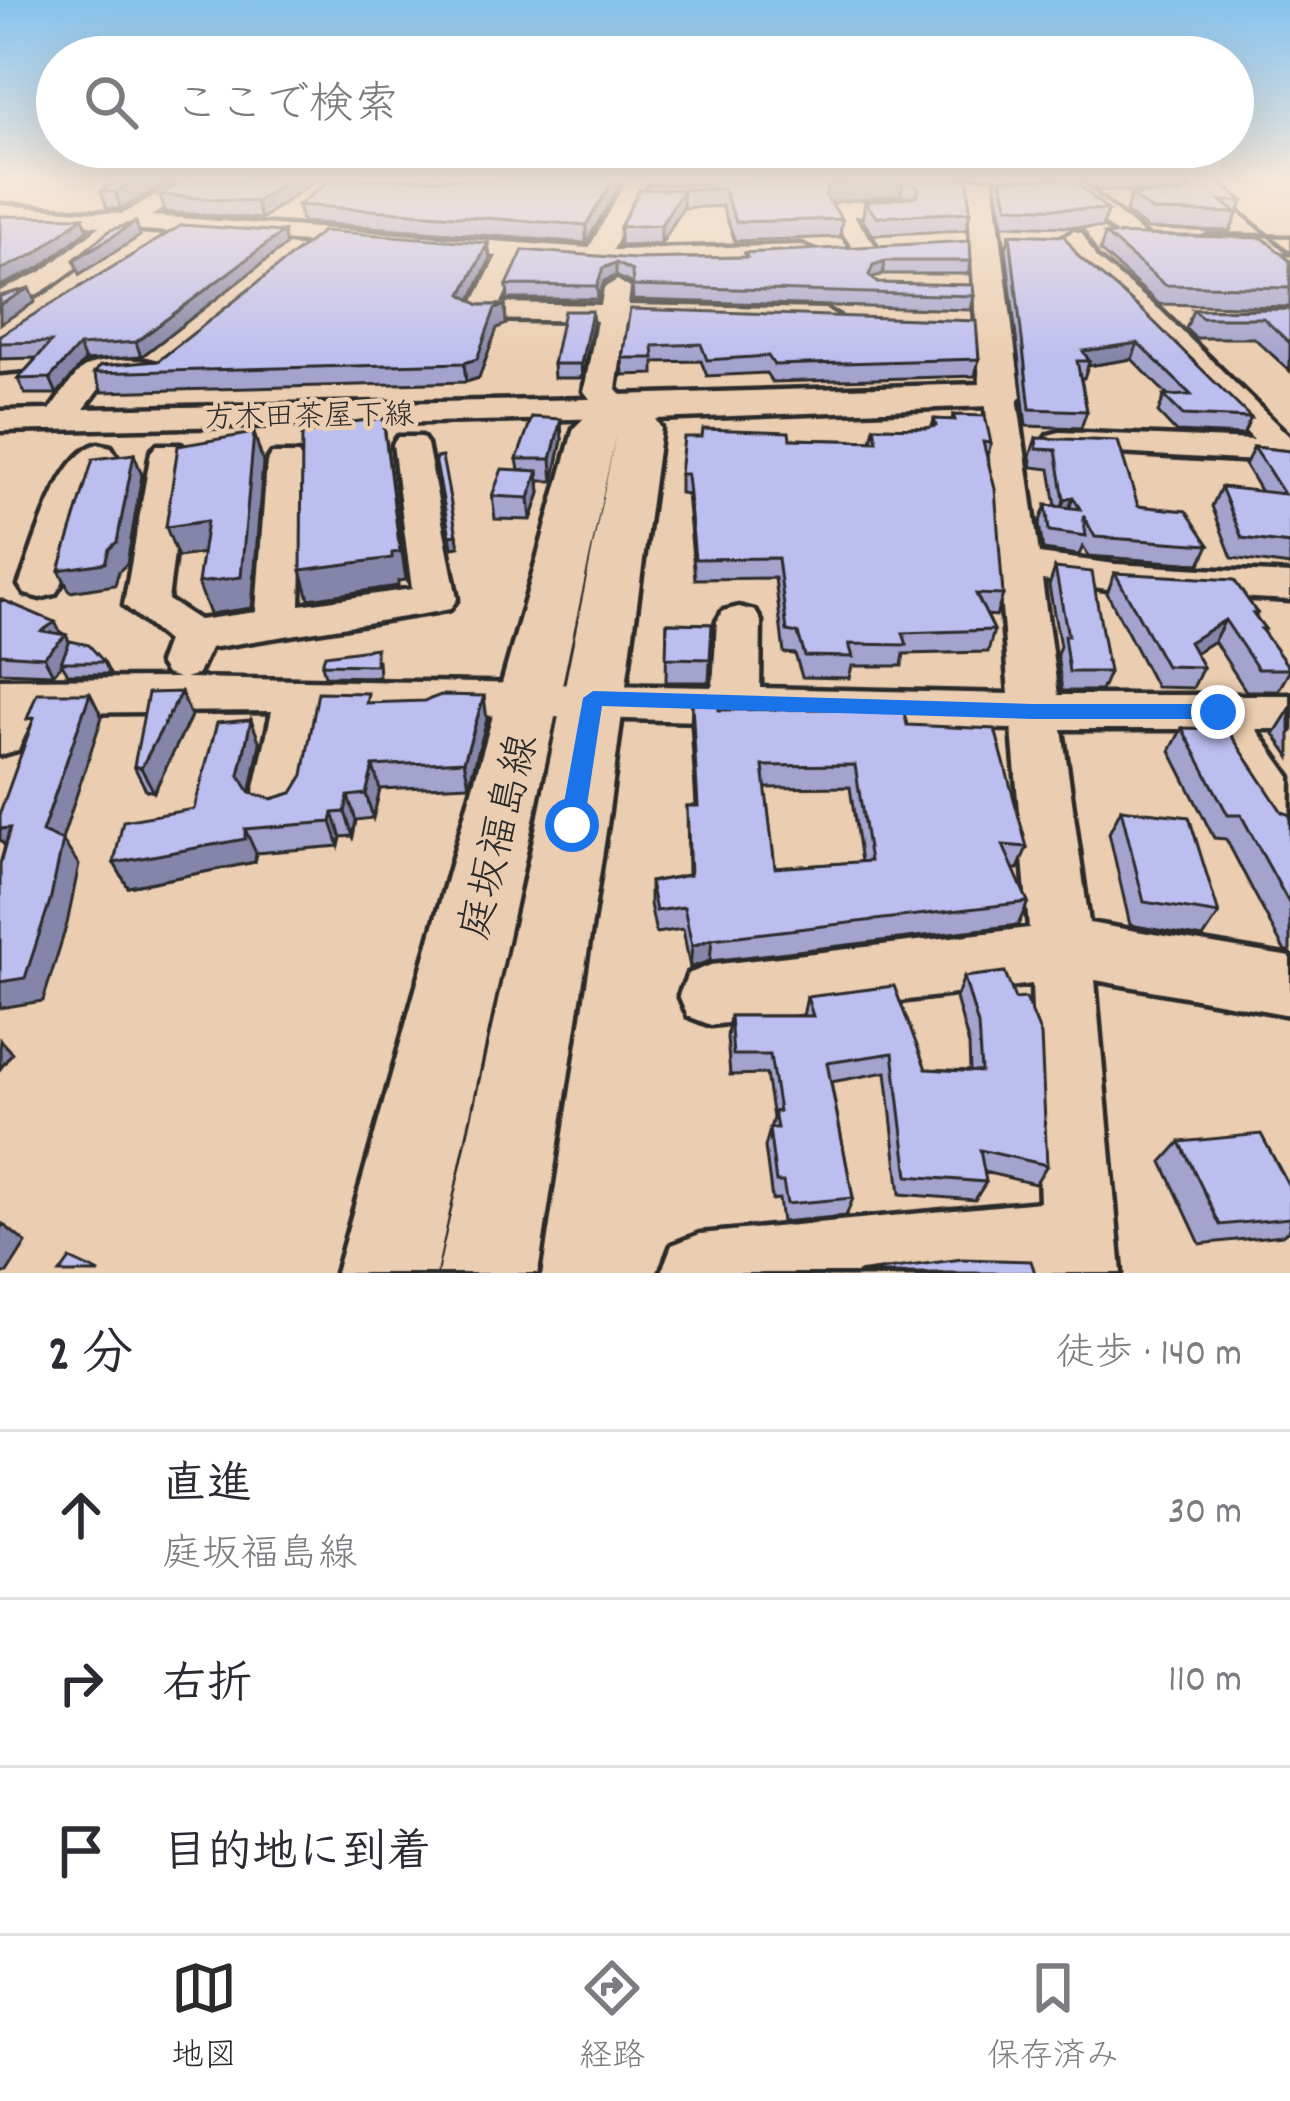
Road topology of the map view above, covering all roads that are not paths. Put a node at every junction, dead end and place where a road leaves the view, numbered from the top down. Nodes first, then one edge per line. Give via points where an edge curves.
1 (95, 238) edge
2 (160, 238) edge
3 (316, 238) edge
4 (341, 238) edge
5 (615, 238) edge
6 (867, 238) edge
7 (989, 238) edge
8 (1065, 238) edge
9 (1075, 238) edge
10 (1158, 238) edge
11 (1164, 242) junction
12 (1290, 244) edge
13 (513, 249) junction
14 (142, 250) edge
15 (609, 257) junction
16 (286, 263) edge
17 (0, 301) edge
18 (614, 313) junction
19 (760, 313) junction
20 (1150, 316) junction
21 (1195, 316) edge
22 (858, 318) edge
23 (769, 348) edge
24 (169, 356) edge
25 (618, 408) junction
26 (1004, 418) junction
27 (59, 420) junction
28 (0, 422) edge
29 (410, 444) dead end
30 (1284, 445) edge
31 (285, 462) dead end
32 (1019, 564) junction
33 (40, 585) dead end
34 (1290, 587) edge
35 (739, 621) dead end
36 (278, 625) junction
37 (190, 636) junction
38 (300, 694) junction
39 (171, 695) junction
40 (561, 698) junction
41 (736, 705) junction
42 (6, 710) edge
43 (1033, 712) junction
44 (1218, 712) junction
45 (1290, 712) edge
46 (280, 797) edge
47 (1289, 818) edge
48 (1061, 946) junction
49 (1290, 986) edge
50 (711, 995) dead end
51 (1080, 1255) edge
52 (386, 1273) edge
53 (488, 1273) edge
54 (700, 1273) edge

1 - 17 street via 52,277
2 - 14 street
3 - 16 street
4 - 13 street
5 - 15 street
6 - 15 street via 877,248
7 - 26 main road via 978,286 981,324
8 - 20 street
9 - 11 street
10 - 11 street
11 - 12 street
13 - 15 street
13 - 18 street via 483,311
15 - 18 street
18 - 19 street
18 - 25 street via 600,391
19 - 22 street
19 - 23 street
20 - 21 street
20 - 30 street
24 - 27 street via 151,370 96,372
25 - 26 main road
25 - 27 street, 方木田茶屋下線
25 - 40 main road, 庭坂福島線 via 639,428
26 - 30 street
26 - 32 street
27 - 28 street, 方木田茶屋下線
29 - 36 street via 435,598
31 - 36 street
32 - 34 street
32 - 43 street
33 - 37 street via 82,456 182,451 146,605
35 - 41 street
36 - 37 street
37 - 39 street
38 - 39 street
38 - 40 street
38 - 46 street
39 - 42 street
40 - 41 street
40 - 52 main road, 庭坂福島線
40 - 53 main road, 庭坂福島線
41 - 43 street
43 - 44 street
43 - 48 street
44 - 45 street
44 - 47 street
48 - 49 street
48 - 50 street
48 - 51 street
51 - 54 street

